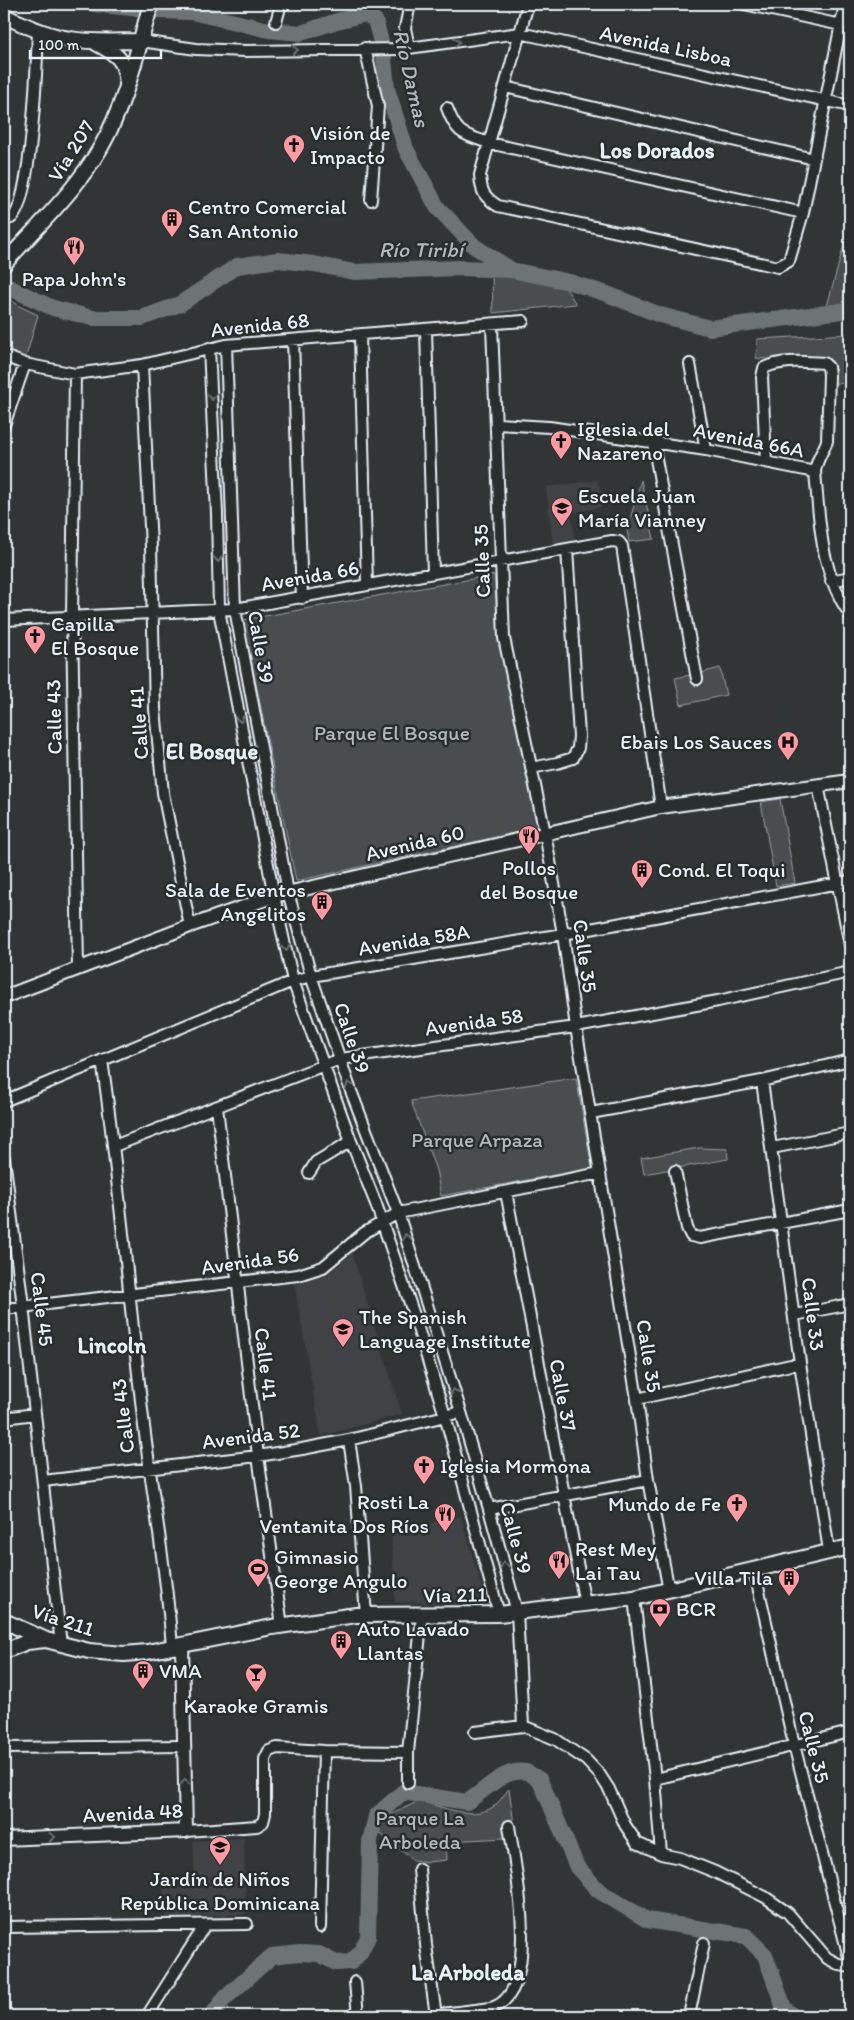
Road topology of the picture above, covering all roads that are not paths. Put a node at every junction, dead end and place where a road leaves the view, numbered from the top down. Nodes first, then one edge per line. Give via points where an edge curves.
1 (151, 4) edge
2 (281, 4) edge
3 (410, 4) edge
4 (528, 4) edge
5 (744, 4) edge
6 (846, 4) edge
7 (4, 16) edge
8 (276, 22) dead end
9 (841, 25) junction
10 (38, 31) junction
11 (520, 33) junction
12 (141, 41) junction
13 (93, 42) junction
14 (369, 48) junction
15 (405, 49) junction
16 (127, 87) junction
17 (505, 87) junction
18 (826, 100) junction
19 (850, 106) edge
20 (447, 108) dead end
21 (488, 143) junction
22 (814, 159) junction
23 (372, 200) dead end
24 (803, 212) junction
25 (4, 218) edge
26 (6, 261) edge
27 (523, 321) dead end
28 (492, 325) junction
29 (426, 330) junction
30 (360, 335) junction
31 (293, 340) junction
32 (226, 345) junction
33 (209, 348) junction
34 (4, 356) edge
35 (25, 364) junction
36 (690, 364) dead end
37 (142, 365) junction
38 (75, 374) junction
39 (497, 424) junction
40 (4, 425) edge
41 (653, 443) junction
42 (706, 450) junction
43 (766, 461) junction
44 (815, 472) junction
45 (566, 549) junction
46 (501, 561) junction
47 (433, 572) junction
48 (850, 577) edge
49 (831, 580) junction
50 (367, 585) junction
51 (302, 598) junction
52 (234, 609) junction
53 (219, 610) junction
54 (153, 614) junction
55 (850, 615) edge
56 (72, 617) junction
57 (4, 620) edge
58 (697, 679) dead end
59 (531, 768) junction
60 (850, 781) edge
61 (818, 785) junction
62 (661, 807) junction
63 (545, 834) junction
64 (850, 881) edge
65 (838, 884) junction
66 (288, 892) junction
67 (274, 896) junction
68 (190, 926) junction
69 (563, 934) junction
70 (850, 945) edge
71 (78, 968) junction
72 (850, 972) edge
73 (311, 976) junction
74 (293, 982) junction
75 (4, 997) edge
76 (576, 1027) junction
77 (340, 1059) junction
78 (102, 1060) junction
79 (850, 1060) edge
80 (323, 1065) junction
81 (762, 1081) junction
82 (4, 1101) edge
83 (217, 1107) junction
84 (591, 1113) junction
85 (850, 1133) edge
86 (351, 1141) junction
87 (114, 1146) junction
88 (772, 1148) junction
89 (4, 1158) edge
90 (675, 1171) dead end
91 (600, 1173) junction
92 (309, 1174) dead end
93 (506, 1192) junction
94 (850, 1210) edge
95 (398, 1213) junction
96 (382, 1222) junction
97 (782, 1224) junction
98 (237, 1283) junction
99 (129, 1296) junction
100 (850, 1304) edge
101 (23, 1306) junction
102 (4, 1309) edge
103 (795, 1315) junction
104 (800, 1363) junction
105 (638, 1400) junction
106 (461, 1412) junction
107 (35, 1414) junction
108 (445, 1416) junction
109 (4, 1418) edge
110 (349, 1440) junction
111 (258, 1456) junction
112 (149, 1468) junction
113 (43, 1480) junction
114 (648, 1480) junction
115 (563, 1494) junction
116 (489, 1509) junction
117 (850, 1547) edge
118 (829, 1551) junction
119 (754, 1569) junction
120 (670, 1591) junction
121 (634, 1598) junction
122 (585, 1604) junction
123 (517, 1612) junction
124 (499, 1614) junction
125 (366, 1615) junction
126 (422, 1616) junction
127 (7, 1625) edge
128 (282, 1626) junction
129 (46, 1640) junction
130 (61, 1644) junction
131 (177, 1647) junction
132 (4, 1652) edge
133 (523, 1726) junction
134 (475, 1732) dead end
135 (850, 1732) edge
136 (794, 1745) junction
137 (183, 1746) junction
138 (4, 1748) edge
139 (324, 1751) junction
140 (408, 1752) junction
141 (655, 1779) junction
142 (408, 1784) dead end
143 (509, 1826) dead end
144 (186, 1831) junction
145 (4, 1839) edge
146 (661, 1854) junction
147 (420, 1869) dead end
148 (247, 1924) dead end
149 (205, 1925) junction
150 (4, 1927) edge
151 (320, 1927) dead end
152 (704, 1943) dead end
153 (850, 1961) edge
154 (850, 1967) edge
155 (355, 1982) dead end
156 (147, 2016) edge
157 (358, 2016) edge
158 (432, 2016) edge
159 (689, 2016) edge

1 - 12 main road, Vía 207
2 - 8 street
3 - 15 street via 404,28
4 - 11 street
5 - 9 street
6 - 9 street
7 - 10 main road
9 - 18 street
10 - 13 main road
10 - 25 street via 36,95 27,171 17,213 11,218
15 -> 11 street, Avenida Lisboa
11 - 17 street
11 - 18 street, Avenida Lisboa
12 - 13 main road
12 -> 14 street, Avenida Lisboa via 196,49 246,51
12 - 16 main road, Vía 207
13 - 16 main road via 113,52 121,61 126,69
14 - 15 street, Avenida Lisboa
14 - 23 street via 378,106
16 - 26 main road, Vía 207 via 100,148 79,179
17 - 21 street
17 - 22 street
18 - 19 street, Avenida Lisboa
18 - 22 street
20 - 21 street via 459,131
21 - 24 street
21 - 24 street via 480,175 482,192 498,206 778,267 789,261
22 - 24 street
27 - 28 street, Avenida 68
28 - 29 street, Avenida 68
28 - 39 street, Calle 35
29 - 30 street, Avenida 68
29 - 47 street
30 - 31 street, Avenida 68
30 - 50 street
31 - 32 street, Avenida 68
31 - 51 street
32 - 33 street, Avenida 68
32 - 52 street, Calle 39
33 - 37 street, Avenida 68
33 -> 53 street, Calle 39
34 - 35 street, Avenida 68
35 - 38 street, Avenida 68
35 - 40 street
36 - 42 street
37 - 38 street, Avenida 68
37 - 54 street, Calle 41
38 - 56 street, Calle 43
39 - 41 street, Avenida 66A via 549,427
39 - 46 street, Calle 35
41 - 42 street, Avenida 66A
41 - 58 street
42 - 43 street, Avenida 66A
43 - 44 street, Avenida 66A
43 - 44 street via 764,368 772,364 824,363 829,375 827,441 816,462
44 - 49 street via 822,545
45 - 46 street, Avenida 66
45 - 59 street via 578,748 573,758
45 - 62 street, Avenida 66 via 612,541 622,546
46 - 47 street, Avenida 66
46 - 59 street, Calle 35 via 504,638
47 - 50 street, Avenida 66
48 - 49 street
49 - 55 street
50 - 51 street, Avenida 66
51 - 52 street, Avenida 66
52 - 53 street, Avenida 66
52 - 66 street, Calle 39
53 - 54 street, Avenida 66
53 -> 67 street, Calle 39
54 - 56 street, Avenida 66
54 - 68 street, Calle 41 via 155,708 163,793
56 - 57 street, Avenida 66
56 - 71 street, Calle 43
59 - 63 street, Calle 35
60 - 61 street, Avenida 60
61 - 62 street, Avenida 60
61 - 65 street
62 - 63 street, Avenida 60
63 - 66 street, Avenida 60
63 - 69 street, Calle 35
64 - 65 street, Avenida 58A
65 - 69 street, Avenida 58A
65 - 70 street
66 - 67 street, Avenida 60
66 - 73 street, Calle 39
67 - 68 street, Avenida 60
67 -> 74 street, Calle 39
68 - 71 street, Avenida 60
69 - 73 street, Avenida 58A
69 - 76 street, Calle 35
71 - 75 street, Avenida 60
72 - 76 street, Avenida 58
73 - 74 street, Avenida 58A
73 - 77 street, Calle 39
74 - 78 street, Avenida 58A
74 - 80 street, Calle 39
76 - 77 street, Avenida 58
76 - 84 street, Calle 35
77 - 80 street, Avenida 58
95 -> 77 street, Calle 39
78 - 82 street, Avenida 58A
78 - 87 street, Calle 43
79 - 81 street
80 - 83 street, Avenida 58
80 - 86 street, Calle 39
81 - 84 street
81 - 88 street, Calle 33
83 - 87 street, Avenida 58
83 - 98 street, Calle 41
84 - 91 street, Calle 35
85 - 88 street
86 - 92 street via 316,1162
86 - 96 street, Calle 39
87 - 99 street, Calle 43
88 - 97 street, Calle 33
89 - 101 street, Calle 45
90 - 97 street via 691,1236 700,1238
91 - 93 street, Avenida 56
91 - 105 street, Calle 35
93 - 95 street, Avenida 56
93 - 115 street, Calle 37
94 - 97 street
95 - 96 street, Avenida 56
106 -> 95 street, Calle 39
96 - 98 street, Avenida 56 via 323,1267 298,1275
96 - 108 street, Calle 39
97 - 103 street, Calle 33
98 - 99 street, Avenida 56
98 - 111 street, Calle 41
99 - 101 street, Avenida 56
99 - 112 street, Calle 43
100 - 103 street
101 - 102 street, Avenida 56
101 - 107 street, Calle 45
103 - 104 street, Calle 33
104 - 105 street
104 - 118 street, Calle 33
105 - 114 street, Calle 35
106 - 108 street, Avenida 52
106 - 116 street, Calle 39
107 - 109 street
107 - 113 street, Calle 45
108 - 110 street, Avenida 52
108 - 124 street, Calle 39
110 - 111 street, Avenida 52
110 - 125 street via 356,1486
111 - 112 street, Avenida 52
111 - 128 street, Calle 41
112 - 113 street, Avenida 52
112 - 131 street, Calle 43
113 - 130 street, Calle 45
114 - 115 street
114 - 120 street, Calle 35
115 - 116 street
115 - 122 street, Calle 37
123 -> 116 street, Calle 39
117 - 118 main road, Vía 211
118 - 119 main road, Vía 211
119 - 120 main road, Vía 211
119 - 136 street, Calle 35
120 - 121 main road, Vía 211
121 - 122 main road, Vía 211
121 - 141 street
122 - 123 main road, Vía 211
123 - 124 main road, Vía 211
123 - 133 street, Calle 39
124 - 126 main road, Vía 211
125 - 126 main road, Vía 211
125 - 128 main road, Vía 211
126 - 140 street
127 - 129 main road, Vía 211
128 - 131 main road, Vía 211
129 - 130 main road, Vía 211
129 - 132 main road via 27,1642
130 - 131 main road, Vía 211 via 88,1651 124,1654
131 - 137 street, Calle 43
133 - 134 street
133 - 146 street via 555,1739 586,1760 609,1789 637,1843
135 - 136 street
136 - 141 street
136 - 153 street, Calle 35
137 - 138 street
144 -> 137 street, Calle 43
139 - 140 street
139 - 144 street, Avenida 48 via 277,1748 269,1751 265,1759 265,1814 257,1826
139 - 151 street
140 - 142 street
141 - 146 street
143 - 158 street via 522,1937 522,1958 515,1986 507,1998 494,2007
145 -> 144 street, Avenida 48
146 - 154 street via 715,1872 765,1897 788,1913 827,1958 840,1966
147 - 158 street
148 - 149 street
149 - 150 street
149 - 156 street
152 - 159 street
155 - 157 street

